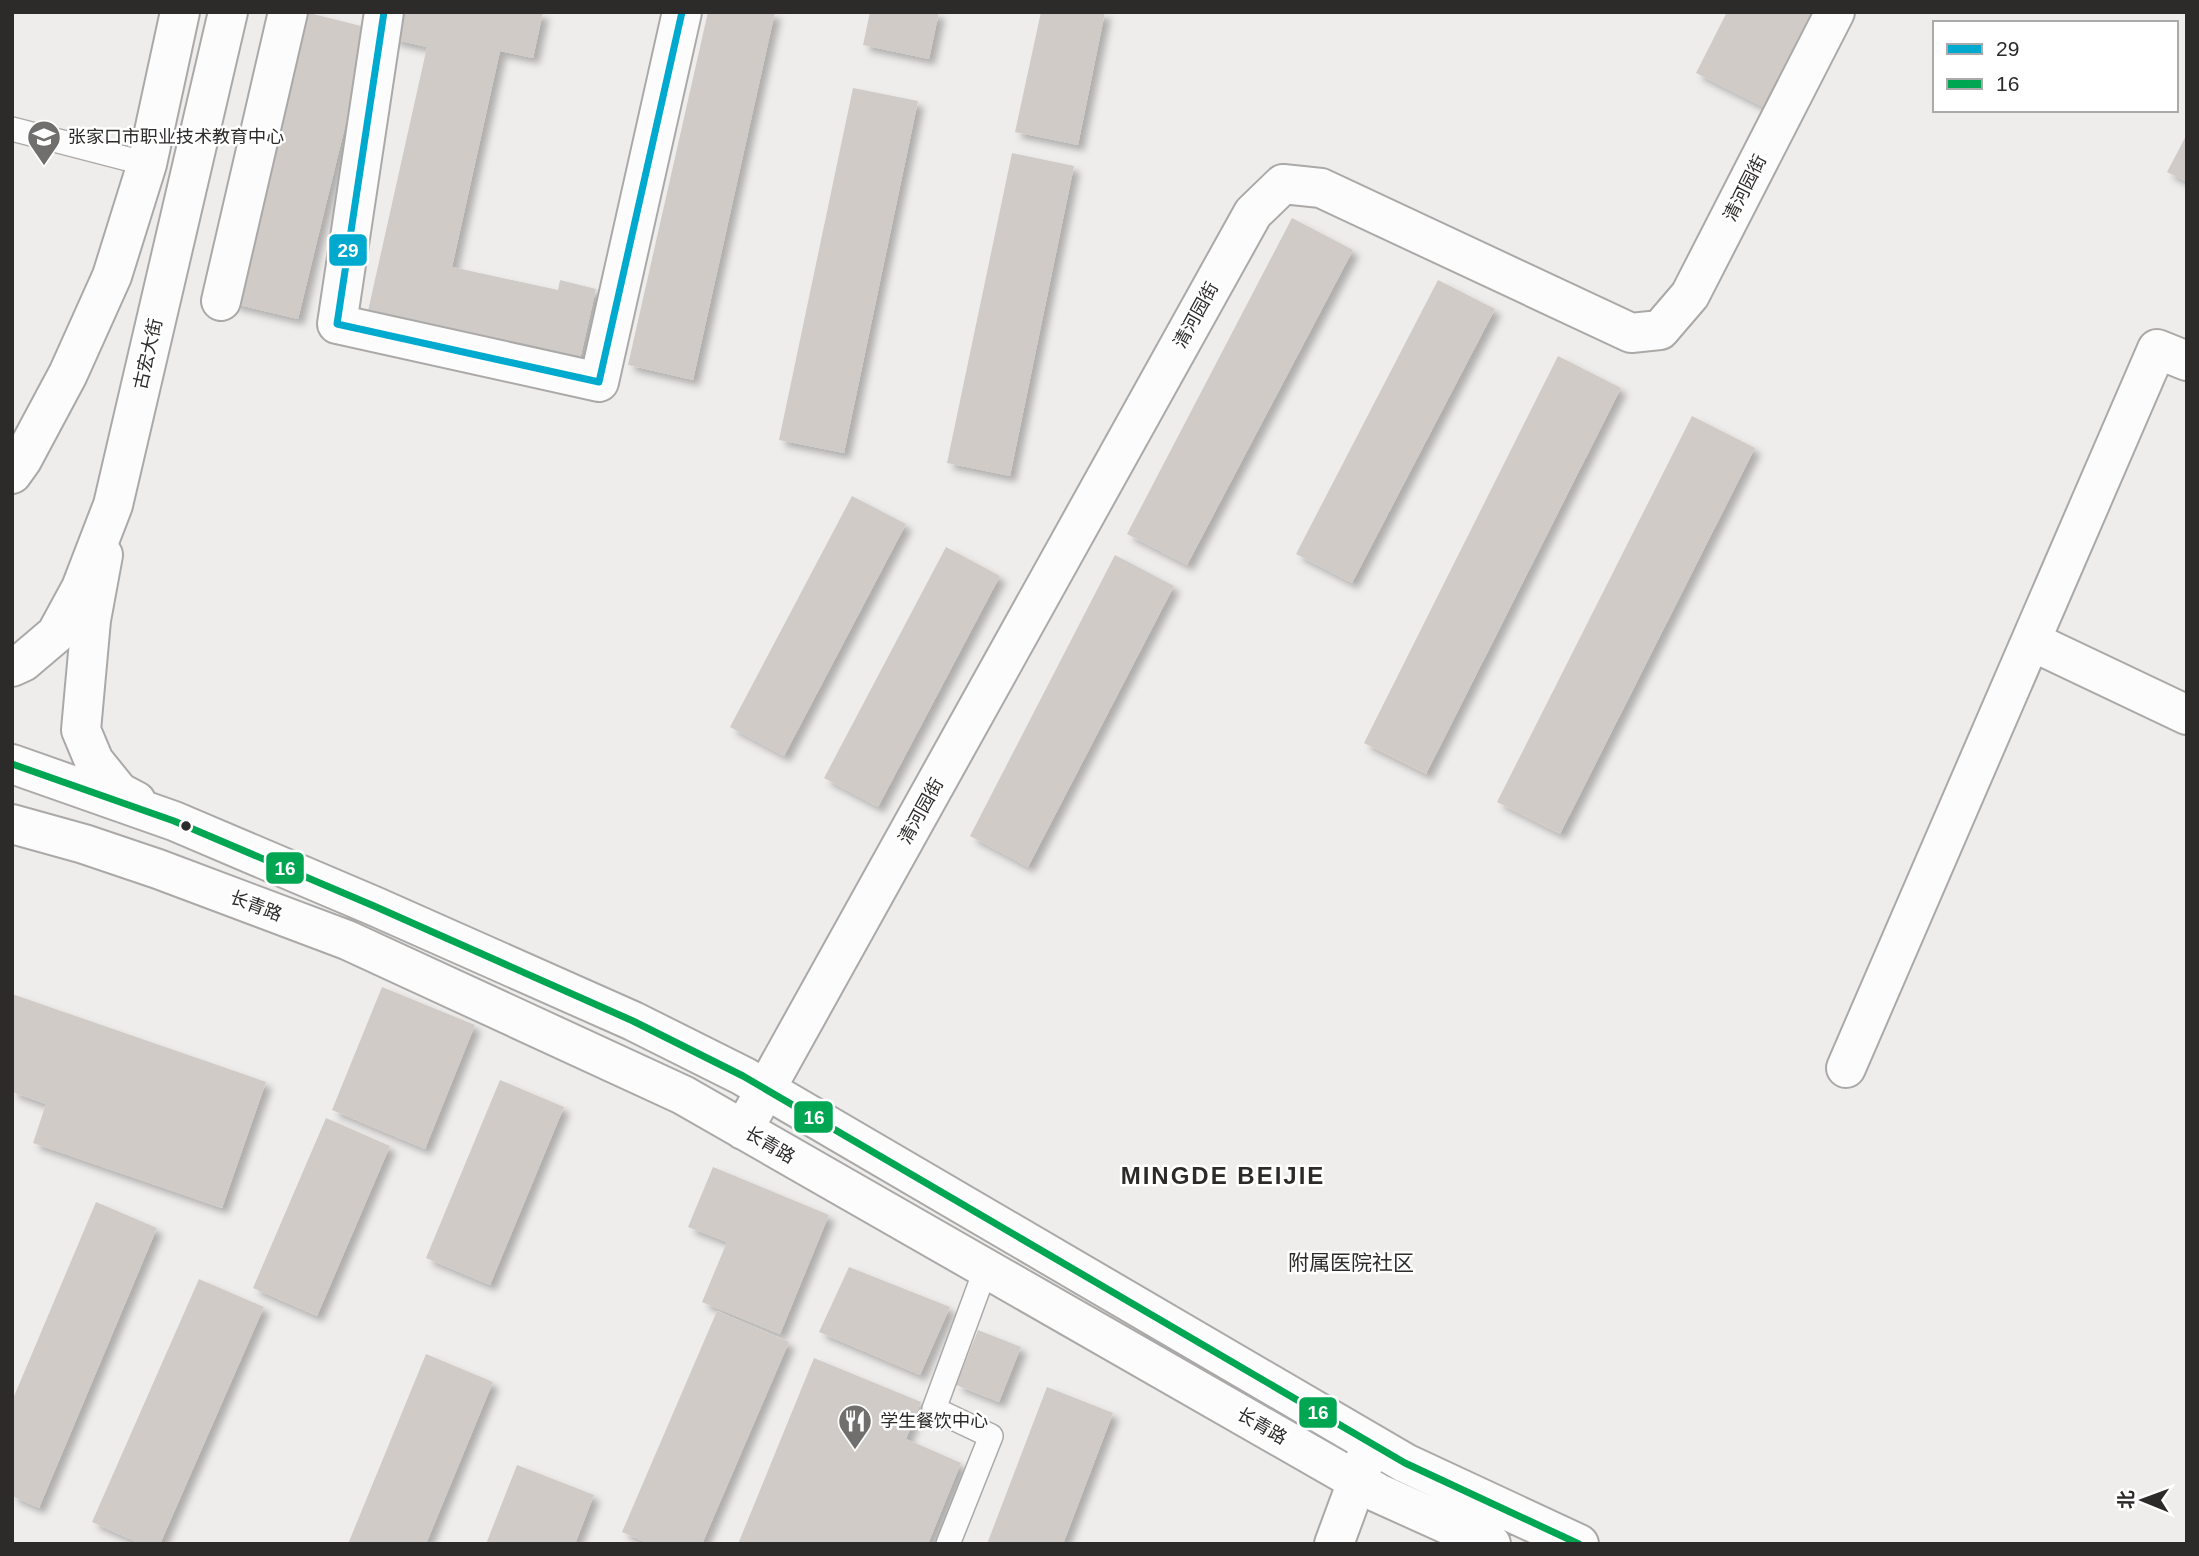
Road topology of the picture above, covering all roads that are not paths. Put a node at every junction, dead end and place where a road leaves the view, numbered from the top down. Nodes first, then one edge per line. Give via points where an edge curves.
1 (180, 12) edge
2 (228, 12) edge
3 (288, 12) edge
4 (384, 12) edge
5 (682, 12) edge
6 (1835, 12) edge
7 (12, 129) edge
8 (147, 164) junction
9 (221, 301) dead end
10 (2187, 360) edge
11 (12, 474) edge
12 (113, 505) junction
13 (2031, 641) junction
14 (12, 667) edge
15 (2187, 715) edge
16 (12, 764) edge
17 (174, 821) junction
18 (12, 824) edge
19 (1846, 1068) dead end
20 (766, 1089) junction
21 (743, 1129) junction
22 (986, 1268) junction
23 (1371, 1444) junction
24 (1356, 1480) junction
25 (948, 1544) edge
26 (1334, 1544) edge
27 (1491, 1544) edge
28 (1579, 1544) edge

1 - 8 main road
2 - 12 main road, 古宏大街
3 - 9 main road
4 - 5 main road via 337,324 599,382
6 - 20 main road, 清河园街 via 1690,295 1660,330 1631,333 1321,188 1283,184 1253,213
7 - 8 lane
8 - 11 main road via 112,276 68,374
10 - 13 main road via 2157,349
12 - 14 main road, 古宏大街 via 81,588 56,634
12 - 17 main road via 91,620 81,730 94,761 119,792
13 - 15 main road
13 - 19 main road
16 - 17 main road
17 - 20 main road via 633,1021
18 - 21 main road, 长青路 via 158,869 347,940 683,1095
20 - 21 main road, 清河园街
20 - 23 main road
21 - 22 main road, 长青路
22 - 24 main road, 长青路
22 - 25 lane via 934,1409 991,1436
23 - 24 main road
23 - 28 main road
24 - 26 main road
24 - 27 main road, 长青路

